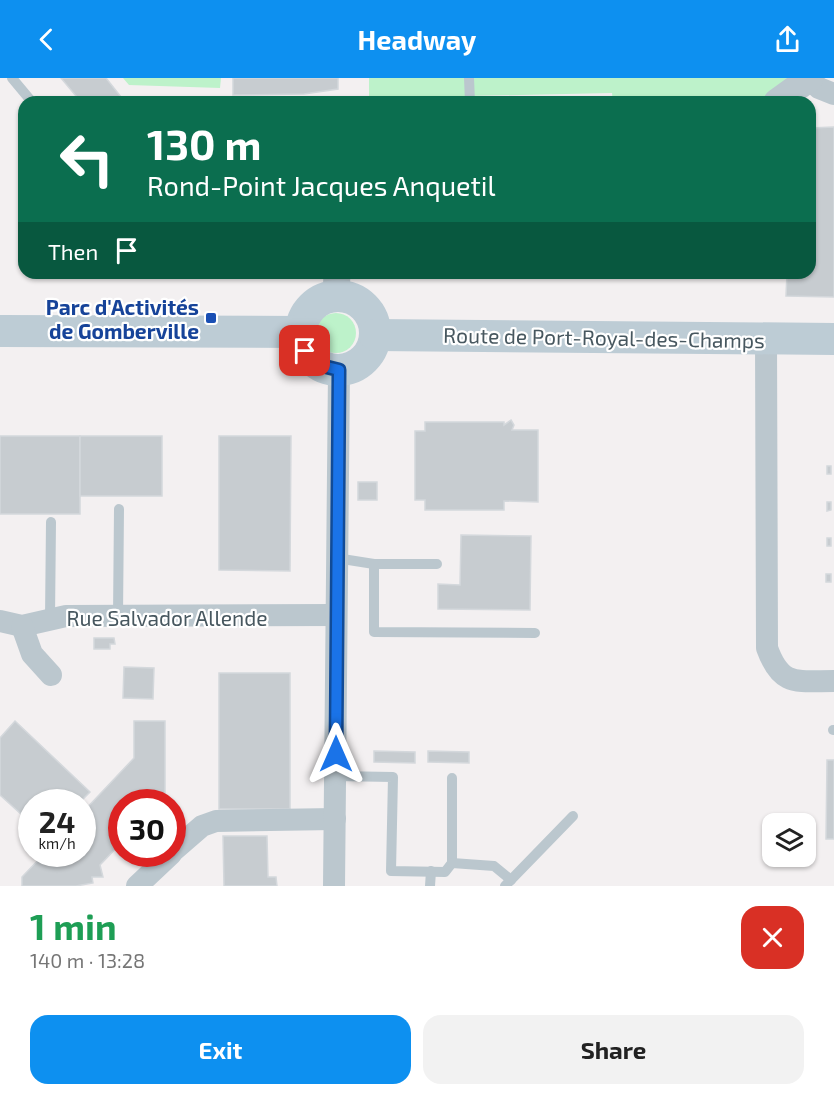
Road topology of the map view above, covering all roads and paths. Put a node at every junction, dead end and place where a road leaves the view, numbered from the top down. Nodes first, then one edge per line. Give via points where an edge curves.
1 (12, 78) edge
2 (469, 78) edge
3 (809, 78) edge
4 (834, 94) edge
5 (27, 96) edge
6 (470, 96) edge
7 (785, 96) edge
8 (337, 285) edge
9 (0, 331) edge
10 (301, 332) junction
11 (375, 335) junction
12 (766, 338) junction
13 (834, 339) edge
14 (339, 370) junction
15 (119, 509) dead end
16 (51, 522) dead end
17 (336, 558) junction
18 (374, 564) junction
19 (437, 564) dead end
20 (336, 615) junction
21 (118, 617) junction
22 (50, 618) junction
23 (0, 621) edge
24 (22, 626) junction
25 (535, 633) dead end
26 (51, 675) dead end
27 (834, 681) edge
28 (335, 776) junction
29 (452, 778) dead end
30 (573, 816) dead end
31 (335, 819) junction
32 (186, 840) edge
33 (452, 863) junction
34 (157, 867) edge
35 (431, 871) junction
36 (508, 883) edge
37 (137, 886) edge
38 (334, 886) edge
39 (430, 886) edge

1 - 5 lane
2 - 6 lane
3 - 4 street via 819,88
3 - 7 street
8 - 10 main road via 311,307
8 - 11 main road via 364,307
9 - 10 main road
10 - 14 main road via 311,359 328,369
11 - 12 main road, Route de Port-Royal-des-Champs
11 - 14 main road via 360,363
12 - 13 main road, Route de Port-Royal-des-Champs
12 - 27 street via 767,648 781,675 799,681
14 - 17 street
15 - 21 lane
16 - 22 lane
17 - 18 lane
17 - 20 street
18 - 19 lane
18 - 25 lane via 374,632
20 - 21 street, Rue Salvador Allende
20 - 28 street
21 - 22 street, Rue Salvador Allende
22 - 24 street, Rue Salvador Allende
23 - 24 street, Rue Salvador Allende
24 - 26 street via 32,654
28 - 31 street
28 - 35 lane via 393,777 391,871
29 - 33 lane
30 - 36 lane
31 - 32 street via 216,821 202,826
31 - 38 street
33 - 35 lane via 445,872
33 - 36 lane via 494,866
34 - 37 street
35 - 39 lane

